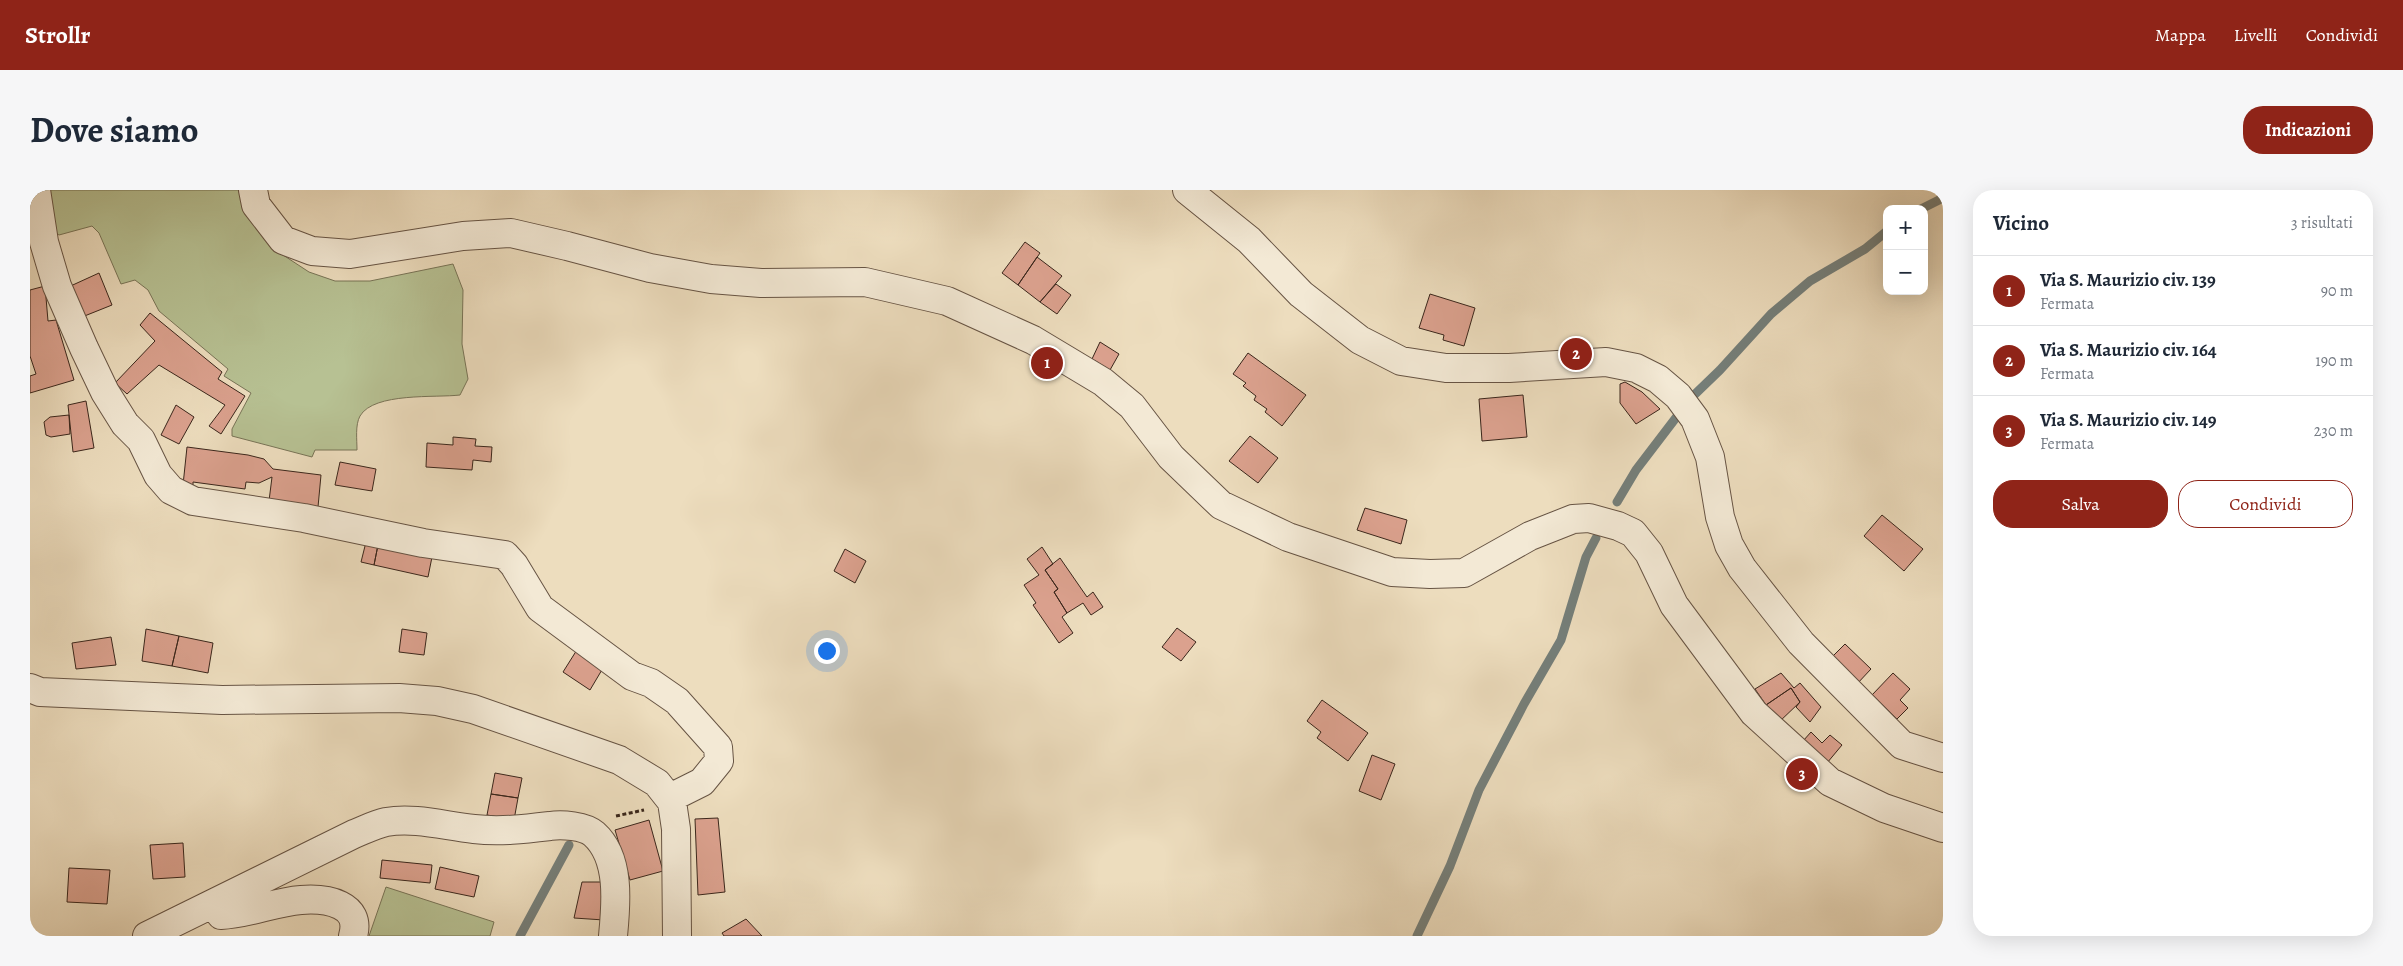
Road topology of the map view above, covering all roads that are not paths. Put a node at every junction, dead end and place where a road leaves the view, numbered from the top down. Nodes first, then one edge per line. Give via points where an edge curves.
1 (36, 190) edge
2 (253, 190) edge
3 (1187, 190) edge
4 (30, 688) edge
5 (1943, 758) edge
6 (662, 803) junction
7 (1943, 828) edge
8 (213, 904) junction
9 (147, 936) edge
10 (353, 936) edge
11 (613, 936) edge
12 (677, 936) edge

1 - 6 street via 44,242 57,286 84,348 110,400 125,424 141,440 158,475 171,490 193,501 505,555 540,608 632,676 650,683 677,701 718,747 719,760 702,782
2 - 7 street via 256,205 283,240 312,251 350,254 464,236 511,234 650,268 711,279 761,283 865,282 947,300 1033,340 1103,382 1132,406 1171,457 1221,505 1288,537 1392,572 1464,573 1530,536 1573,519 1589,518 1618,526 1633,533 1650,553 1674,605 1754,713 1830,782 1884,808
3 - 5 street via 1249,240 1301,294 1360,340 1401,361 1455,368 1606,362 1636,368 1658,379 1678,396 1695,419 1710,457 1720,518 1729,545 1742,568 1801,643 1902,745
4 - 6 street via 40,692 222,700 399,698 437,701 473,709 619,760 657,783
6 - 12 street via 676,828
8 - 9 street
8 - 10 street via 221,915 235,915 301,900 328,902 351,911 356,925
8 - 11 street via 354,834 386,822 433,822 475,830 555,825 593,833 608,856 615,884

